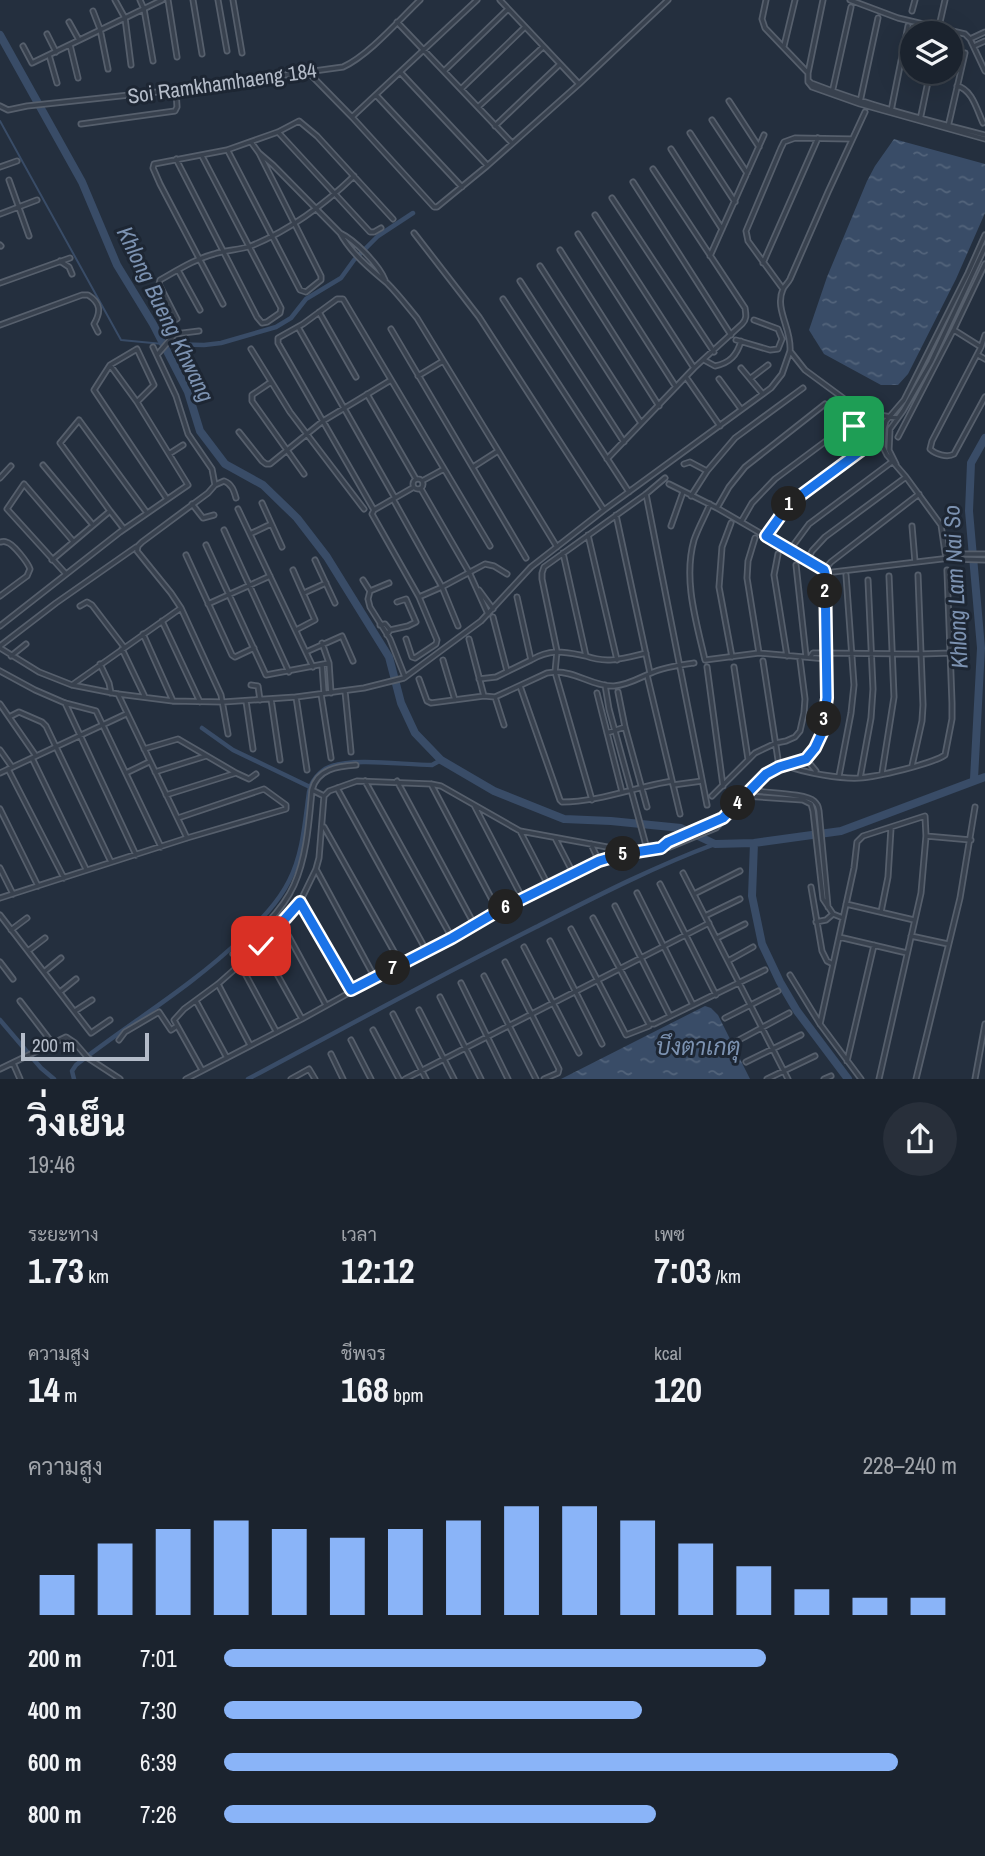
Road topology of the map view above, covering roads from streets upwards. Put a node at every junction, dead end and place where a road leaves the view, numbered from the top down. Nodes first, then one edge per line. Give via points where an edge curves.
1 (139, 0) edge
2 (162, 0) edge
3 (168, 0) edge
4 (193, 0) edge
5 (218, 0) edge
6 (233, 0) edge
7 (420, 0) edge
8 (477, 0) edge
9 (500, 0) edge
10 (668, 0) edge
11 (766, 0) edge
12 (795, 0) edge
13 (823, 0) edge
14 (850, 0) edge
15 (915, 0) edge
16 (945, 0) edge
17 (115, 1) edge
18 (851, 6) dead end
19 (144, 9) junction
20 (508, 9) junction
21 (93, 11) dead end
22 (912, 11) dead end
23 (125, 18) junction
24 (877, 18) dead end
25 (940, 21) edge
26 (69, 22) dead end
27 (397, 22) junction
28 (525, 27) junction
29 (100, 29) junction
30 (985, 32) edge
31 (47, 34) dead end
32 (970, 38) junction
33 (79, 40) junction
34 (985, 41) edge
35 (70, 45) junction
36 (23, 46) dead end
37 (783, 46) junction
38 (974, 46) junction
39 (543, 47) junction
40 (424, 50) junction
41 (227, 51) dead end
42 (56, 52) junction
43 (242, 53) dead end
44 (202, 54) dead end
45 (965, 54) dead end
46 (49, 55) junction
47 (177, 57) dead end
48 (153, 61) dead end
49 (131, 65) dead end
50 (559, 65) junction
51 (900, 66) edge
52 (108, 69) dead end
53 (444, 71) junction
54 (985, 71) edge
55 (308, 72) junction
56 (400, 72) junction
57 (808, 76) junction
58 (78, 78) dead end
59 (57, 83) dead end
60 (579, 84) junction
61 (928, 84) edge
62 (957, 86) junction
63 (176, 90) junction
64 (461, 90) junction
65 (832, 93) junction
66 (376, 94) junction
67 (729, 101) dead end
68 (860, 103) junction
69 (0, 106) edge
70 (477, 107) junction
71 (891, 111) junction
72 (865, 112) dead end
73 (352, 117) junction
74 (712, 120) dead end
75 (920, 120) junction
76 (983, 123) edge
77 (81, 124) dead end
78 (495, 126) junction
79 (948, 127) junction
80 (278, 132) junction
81 (690, 133) dead end
82 (764, 135) dead end
83 (985, 137) edge
84 (818, 138) junction
85 (853, 139) junction
86 (251, 142) junction
87 (512, 143) junction
88 (759, 147) junction
89 (671, 149) dead end
90 (227, 150) junction
91 (259, 153) junction
92 (202, 156) junction
93 (176, 159) junction
94 (17, 161) dead end
95 (487, 166) junction
96 (0, 167) edge
97 (653, 169) dead end
98 (747, 173) junction
99 (354, 176) junction
100 (9, 180) dead end
101 (633, 182) dead end
102 (462, 187) junction
103 (335, 194) junction
104 (612, 198) dead end
105 (37, 200) dead end
106 (734, 202) junction
107 (18, 207) junction
108 (317, 209) junction
109 (0, 214) edge
110 (595, 215) dead end
111 (393, 219) dead end
112 (294, 224) junction
113 (382, 228) dead end
114 (722, 229) junction
115 (414, 233) dead end
116 (578, 234) dead end
117 (985, 234) edge
118 (29, 236) dead end
119 (272, 236) junction
120 (250, 246) junction
121 (985, 247) edge
122 (560, 250) dead end
123 (223, 251) junction
124 (710, 256) junction
125 (70, 258) dead end
126 (199, 259) junction
127 (60, 261) junction
128 (763, 263) junction
129 (985, 264) edge
130 (540, 266) dead end
131 (178, 270) junction
132 (72, 274) dead end
133 (520, 281) dead end
134 (0, 283) edge
135 (783, 289) junction
136 (503, 299) dead end
137 (223, 304) dead end
138 (200, 310) dead end
139 (319, 312) junction
140 (177, 319) dead end
141 (754, 320) dead end
142 (0, 325) edge
143 (945, 325) junction
144 (298, 327) junction
145 (391, 329) dead end
146 (954, 329) junction
147 (199, 331) dead end
148 (98, 332) dead end
149 (731, 335) junction
150 (985, 338) edge
151 (153, 347) dead end
152 (981, 347) junction
153 (251, 349) dead end
154 (790, 351) junction
155 (714, 352) junction
156 (157, 355) junction
157 (978, 355) junction
158 (985, 359) edge
159 (704, 360) junction
160 (443, 361) junction
161 (110, 365) junction
162 (768, 365) dead end
163 (694, 368) junction
164 (741, 368) dead end
165 (418, 376) junction
166 (356, 377) dead end
167 (686, 377) junction
168 (751, 378) junction
169 (391, 380) junction
170 (719, 380) dead end
171 (271, 382) junction
172 (676, 387) junction
173 (803, 388) dead end
174 (762, 393) junction
175 (367, 394) junction
176 (985, 397) edge
177 (137, 402) junction
178 (825, 404) dead end
179 (659, 406) junction
180 (344, 407) junction
181 (741, 409) junction
182 (890, 416) junction
183 (897, 418) junction
184 (323, 421) junction
185 (642, 424) junction
186 (720, 426) junction
187 (887, 429) junction
188 (239, 432) dead end
189 (307, 434) junction
190 (898, 437) dead end
191 (624, 442) junction
192 (183, 445) dead end
193 (287, 450) junction
194 (498, 451) junction
195 (169, 454) junction
196 (607, 459) junction
197 (894, 462) junction
198 (684, 464) dead end
199 (43, 465) dead end
200 (11, 466) dead end
201 (472, 467) junction
202 (443, 469) junction
203 (707, 471) junction
204 (304, 474) dead end
205 (674, 477) dead end
206 (906, 477) junction
207 (0, 478) edge
208 (665, 478) dead end
209 (416, 479) junction
210 (357, 481) junction
211 (422, 481) junction
212 (215, 485) junction
213 (414, 486) junction
214 (349, 489) junction
215 (421, 489) junction
216 (629, 492) junction
217 (683, 492) junction
218 (646, 494) junction
219 (919, 494) junction
220 (691, 496) junction
221 (236, 498) dead end
222 (394, 498) junction
223 (167, 499) junction
224 (262, 503) dead end
225 (710, 504) junction
226 (192, 505) junction
227 (717, 508) junction
228 (238, 509) dead end
229 (364, 509) dead end
230 (374, 509) junction
231 (604, 510) junction
232 (110, 511) junction
233 (147, 513) junction
234 (214, 515) dead end
235 (616, 515) junction
236 (741, 522) junction
237 (732, 523) dead end
238 (271, 524) junction
239 (93, 525) junction
240 (671, 526) dead end
241 (912, 526) dead end
242 (124, 529) junction
243 (224, 530) dead end
244 (250, 534) junction
245 (588, 535) junction
246 (766, 536) junction
247 (755, 538) dead end
248 (73, 541) junction
249 (0, 542) edge
250 (206, 545) dead end
251 (138, 546) junction
252 (490, 546) dead end
253 (282, 547) dead end
254 (558, 547) junction
255 (789, 551) junction
256 (563, 553) junction
257 (778, 554) dead end
258 (983, 554) edge
259 (186, 555) dead end
260 (960, 557) junction
261 (526, 558) dead end
262 (948, 559) junction
263 (52, 560) junction
264 (315, 560) dead end
265 (983, 560) edge
266 (807, 561) junction
267 (915, 562) junction
268 (796, 565) dead end
269 (293, 570) dead end
270 (947, 570) dead end
271 (824, 571) junction
272 (469, 572) junction
273 (66, 574) junction
274 (507, 574) dead end
275 (846, 575) dead end
276 (918, 575) dead end
277 (270, 576) junction
278 (889, 576) dead end
279 (363, 580) dead end
280 (868, 580) dead end
281 (326, 583) junction
282 (389, 583) dead end
283 (249, 586) junction
284 (442, 587) junction
285 (478, 588) junction
286 (370, 591) junction
287 (304, 593) junction
288 (228, 595) junction
289 (0, 596) edge
290 (419, 597) junction
291 (517, 597) dead end
292 (397, 601) dead end
293 (335, 603) dead end
294 (208, 604) junction
295 (80, 606) dead end
296 (181, 608) junction
297 (493, 608) junction
298 (488, 614) junction
299 (494, 617) dead end
300 (162, 621) junction
301 (380, 625) junction
302 (0, 626) edge
303 (458, 626) dead end
304 (296, 630) junction
305 (390, 630) junction
306 (143, 634) junction
307 (387, 635) junction
308 (406, 639) dead end
309 (469, 639) dead end
310 (322, 643) junction
311 (26, 644) dead end
312 (0, 647) edge
313 (123, 648) junction
314 (254, 649) junction
315 (557, 651) junction
316 (306, 652) junction
317 (647, 653) junction
318 (759, 653) junction
319 (827, 653) junction
320 (951, 653) junction
321 (871, 654) junction
322 (921, 654) junction
323 (852, 655) junction
324 (893, 655) junction
325 (11, 656) junction
326 (586, 656) junction
327 (787, 656) junction
328 (808, 656) junction
329 (732, 657) junction
330 (827, 659) junction
331 (443, 660) dead end
332 (531, 660) junction
333 (617, 660) junction
334 (800, 660) dead end
335 (763, 661) dead end
336 (353, 662) dead end
337 (330, 663) junction
338 (694, 663) dead end
339 (100, 664) junction
340 (322, 665) junction
341 (680, 665) junction
342 (313, 667) junction
343 (707, 667) dead end
344 (734, 667) dead end
345 (0, 671) edge
346 (507, 671) junction
347 (289, 672) junction
348 (555, 672) junction
349 (648, 674) junction
350 (404, 677) junction
351 (419, 679) dead end
352 (479, 679) junction
353 (72, 685) junction
354 (251, 685) dead end
355 (605, 685) junction
356 (520, 686) junction
357 (345, 691) junction
358 (618, 692) dead end
359 (111, 693) junction
360 (331, 693) junction
361 (597, 693) dead end
362 (118, 694) junction
363 (323, 694) junction
364 (484, 696) junction
365 (296, 697) junction
366 (495, 697) junction
367 (145, 698) junction
368 (271, 699) junction
369 (260, 700) junction
370 (455, 700) junction
371 (173, 701) junction
372 (246, 701) junction
373 (200, 702) junction
374 (223, 702) junction
375 (65, 703) junction
376 (0, 704) edge
377 (126, 714) junction
378 (9, 717) junction
379 (504, 724) dead end
380 (103, 725) junction
381 (625, 727) junction
382 (615, 730) junction
383 (607, 733) junction
384 (228, 734) dead end
385 (79, 736) junction
386 (776, 743) junction
387 (56, 747) junction
388 (253, 748) dead end
389 (144, 749) junction
390 (0, 750) edge
391 (351, 752) dead end
392 (207, 755) junction
393 (34, 757) junction
394 (331, 758) dead end
395 (806, 759) junction
396 (280, 760) dead end
397 (748, 760) junction
398 (150, 762) junction
399 (356, 765) dead end
400 (787, 765) junction
401 (912, 766) junction
402 (779, 767) junction
403 (10, 768) junction
404 (307, 770) dead end
405 (155, 772) junction
406 (0, 773) edge
407 (126, 773) junction
408 (236, 773) junction
409 (817, 773) junction
410 (256, 774) dead end
411 (882, 774) junction
412 (839, 776) junction
413 (860, 778) junction
414 (365, 781) junction
415 (397, 781) junction
416 (702, 781) junction
417 (672, 783) junction
418 (431, 784) junction
419 (723, 786) junction
420 (642, 787) junction
421 (337, 788) junction
422 (631, 789) junction
423 (312, 790) junction
424 (750, 790) junction
425 (622, 792) junction
426 (166, 795) junction
427 (324, 796) junction
428 (712, 796) dead end
429 (745, 796) junction
430 (592, 800) junction
431 (809, 800) junction
432 (473, 803) junction
433 (707, 805) dead end
434 (647, 807) dead end
435 (975, 807) dead end
436 (0, 810) edge
437 (680, 814) dead end
438 (178, 818) junction
439 (323, 825) junction
440 (891, 828) junction
441 (520, 831) junction
442 (926, 836) junction
443 (187, 838) junction
444 (555, 838) junction
445 (971, 840) junction
446 (591, 844) junction
447 (161, 846) junction
448 (647, 850) junction
449 (623, 854) junction
450 (136, 855) junction
451 (599, 861) junction
452 (111, 862) junction
453 (0, 868) edge
454 (316, 869) junction
455 (87, 870) junction
456 (740, 871) dead end
457 (573, 873) junction
458 (683, 873) dead end
459 (64, 878) junction
460 (660, 884) dead end
461 (38, 886) junction
462 (548, 886) junction
463 (811, 887) dead end
464 (637, 892) dead end
465 (13, 894) junction
466 (694, 894) junction
467 (0, 898) edge
468 (523, 899) junction
469 (740, 899) dead end
470 (300, 902) junction
471 (846, 904) junction
472 (615, 906) dead end
473 (498, 911) junction
474 (881, 912) junction
475 (832, 914) junction
476 (0, 915) edge
477 (705, 916) junction
478 (27, 918) dead end
479 (593, 918) dead end
480 (843, 918) junction
481 (914, 920) junction
482 (816, 922) junction
483 (709, 923) junction
484 (282, 924) junction
485 (474, 924) junction
486 (745, 924) dead end
487 (572, 929) dead end
488 (11, 930) junction
489 (686, 936) junction
490 (911, 936) junction
491 (839, 937) junction
492 (45, 938) dead end
493 (452, 938) junction
494 (717, 938) junction
495 (550, 941) dead end
496 (948, 944) junction
497 (874, 945) junction
498 (261, 946) junction
499 (524, 947) dead end
500 (663, 947) junction
501 (753, 947) dead end
502 (426, 950) junction
503 (28, 951) junction
504 (907, 953) junction
505 (233, 954) dead end
506 (61, 958) dead end
507 (641, 958) junction
508 (728, 961) junction
509 (0, 962) edge
510 (505, 962) dead end
511 (240, 964) junction
512 (401, 964) junction
513 (833, 964) junction
514 (619, 970) junction
515 (765, 970) dead end
516 (44, 972) junction
517 (790, 975) dead end
518 (484, 976) dead end
519 (375, 978) junction
520 (13, 979) dead end
521 (76, 979) dead end
522 (597, 981) junction
523 (461, 983) dead end
524 (740, 983) junction
525 (218, 984) junction
526 (351, 990) junction
527 (778, 991) dead end
528 (60, 992) junction
529 (576, 992) junction
530 (716, 995) junction
531 (440, 997) dead end
532 (92, 1000) dead end
533 (20, 1001) dead end
534 (197, 1001) junction
535 (554, 1004) junction
536 (326, 1005) junction
537 (693, 1005) junction
538 (751, 1005) junction
539 (418, 1010) dead end
540 (75, 1012) junction
541 (789, 1013) dead end
542 (393, 1014) dead end
543 (532, 1015) junction
544 (670, 1016) junction
545 (302, 1018) junction
546 (725, 1018) dead end
547 (110, 1020) dead end
548 (820, 1024) junction
549 (985, 1024) edge
550 (652, 1025) junction
551 (177, 1026) junction
552 (509, 1026) junction
553 (763, 1027) junction
554 (373, 1030) dead end
555 (276, 1031) junction
556 (801, 1035) dead end
557 (487, 1037) junction
558 (120, 1040) dead end
559 (351, 1041) dead end
560 (737, 1041) dead end
561 (53, 1044) junction
562 (603, 1044) dead end
563 (250, 1045) junction
564 (465, 1048) junction
565 (773, 1048) junction
566 (579, 1053) dead end
567 (331, 1054) dead end
568 (815, 1056) dead end
569 (227, 1058) junction
570 (445, 1059) junction
571 (847, 1061) junction
572 (746, 1062) dead end
573 (13, 1063) junction
574 (0, 1069) edge
575 (201, 1070) junction
576 (421, 1071) junction
577 (784, 1071) junction
578 (110, 1073) junction
579 (831, 1076) dead end
580 (20, 1079) edge
581 (108, 1079) edge
582 (120, 1079) edge
583 (186, 1079) edge
584 (291, 1079) edge
585 (314, 1079) edge
586 (343, 1079) edge
587 (371, 1079) edge
588 (399, 1079) edge
589 (405, 1079) edge
590 (426, 1079) edge
591 (454, 1079) edge
592 (481, 1079) edge
593 (508, 1079) edge
594 (536, 1079) edge
595 (544, 1079) edge
596 (767, 1079) edge
597 (788, 1079) edge
598 (824, 1079) edge
599 (861, 1079) edge
600 (878, 1079) edge
601 (916, 1079) edge
602 (975, 1079) edge

1 - 19 street
2 - 19 street
3 - 47 street
4 - 44 street
5 - 41 street
6 - 43 street
7 - 27 street, Soi Ramkhamhaeng 184
8 - 40 street
9 - 20 street
10 - 60 street
11 - 37 street via 762,24
12 - 37 street
13 - 57 street
14 - 32 street
15 - 22 street
16 - 25 street
17 - 23 street
18 - 65 street
19 - 23 street
19 - 48 street
20 - 28 street
20 - 53 street
21 - 29 street
23 - 29 street
23 - 49 street
24 - 68 street
26 - 33 street
27 - 40 street
27 - 55 street, Soi Ramkhamhaeng 184 via 351,63
28 - 39 street
28 - 64 street
29 - 33 street
29 - 52 street
30 - 32 street
31 - 42 street
32 - 38 street
33 - 35 street
34 - 38 street
35 - 42 street
35 - 58 street
36 - 46 street via 32,62
37 - 57 street
38 - 54 street
39 - 50 street
39 - 70 street
40 - 53 street
40 - 56 street
42 - 46 street
45 - 62 street
46 - 59 street
50 - 60 street
50 - 78 street
51 - 71 street
53 - 64 street
55 - 63 street, Soi Ramkhamhaeng 184
55 - 73 street
56 - 66 street
56 - 95 street
57 - 65 street via 812,87
60 - 87 street
61 - 75 street
62 - 76 street via 968,91
62 - 79 street
63 - 69 street, Soi Ramkhamhaeng 184 via 8,110
63 - 77 street via 175,111
64 - 70 street
65 - 68 street
66 - 73 street
66 - 102 street
67 - 88 street
68 - 71 street
70 - 78 street
71 - 75 street
72 - 85 street
73 - 102 street via 434,207
74 - 98 street
75 - 79 street
78 - 87 street
79 - 83 street
80 - 86 street
80 - 99 street via 302,122
80 - 103 street
81 - 106 street
82 - 88 street
84 - 85 street
84 - 128 street
84 - 128 street via 789,139 781,148 746,231
85 - 135 street
86 - 90 street
86 - 91 street
87 - 95 street
88 - 98 street
89 - 114 street
90 - 92 street
90 - 119 street
91 - 108 street
91 - 112 street
92 - 93 street
92 - 120 street
93 - 123 street
93 - 126 street via 152,167
94 - 96 street
95 - 102 street
97 - 124 street
98 - 106 street
99 - 103 street
99 - 111 street
100 - 107 street
101 - 149 street
103 - 108 street
103 - 113 street via 370,232
104 - 155 street
105 - 107 street
106 - 114 street
107 - 109 street
107 - 118 street
108 - 112 street
108 - 160 street via 401,298
110 - 163 street
112 - 119 street
112 - 119 street via 321,277 306,292 300,290
114 - 124 street
115 - 231 street via 479,317
116 - 172 street
117 - 143 street
119 - 120 street
120 - 123 street
120 - 123 street via 282,310 264,323
121 - 143 street
122 - 179 street
123 - 126 street
124 - 149 street via 745,308 745,320
125 - 127 street
126 - 131 street
126 - 137 street
127 - 132 street
127 - 134 street
128 - 135 street
129 - 146 street
130 - 185 street
131 - 138 street
131 - 140 street via 159,282
133 - 191 street
135 - 154 street via 780,309
136 - 196 street
139 - 144 street
139 - 166 street
139 - 169 street via 343,299
141 - 159 street via 778,329 782,339 778,349 738,341 736,354 727,362 715,366
142 - 148 street via 82,295 91,296 99,310 94,324
143 - 146 street
143 - 182 street via 904,400
143 - 183 street
144 - 180 street
144 - 184 street via 278,341
145 - 165 street
146 - 152 street
146 - 190 street
147 - 156 street via 175,334
149 - 155 street
150 - 152 street
151 - 156 street
152 - 157 street
153 - 171 street
154 - 174 street via 782,374
154 - 182 street via 814,378 862,412
155 - 159 street
156 - 212 street via 188,434 212,469
157 - 158 street
157 - 176 street via 932,441 932,452 954,454
159 - 163 street
160 - 165 street
160 - 194 street
161 - 177 street
161 - 177 street via 137,349 154,385
161 - 223 street via 94,390
162 - 168 street
163 - 167 street
164 - 168 street
165 - 201 street
167 - 172 street
167 - 186 street
168 - 174 street
169 - 175 street
169 - 202 street
170 - 181 street
171 - 189 street
171 - 193 street via 251,398
172 - 179 street
173 - 203 street via 735,438
174 - 181 street
175 - 180 street
175 - 209 street
177 - 195 street
178 - 227 street via 746,467
179 - 185 street
180 - 184 street
180 - 222 street
181 - 186 street
182 - 183 street
182 - 187 street
183 - 187 street
184 - 189 street
184 - 210 street
185 - 191 street
186 - 216 street
187 - 197 street via 887,455
188 - 193 street via 264,463 270,464
189 - 193 street
189 - 214 street
191 - 196 street
192 - 195 street
193 - 204 street
194 - 201 street
194 - 254 street
195 - 223 street via 188,485
196 - 216 street
197 - 206 street
197 - 255 street via 809,524
198 - 203 street via 690,462
199 - 239 street
200 - 207 street
201 - 261 street
202 - 211 street
202 - 252 street
203 - 220 street
205 - 217 street via 670,485
206 - 219 street
206 - 266 street via 825,537
208 - 218 street
209 - 211 street
209 - 213 street
210 - 214 street
210 - 230 street
211 - 215 street
212 - 221 street via 229,482
212 - 226 street
213 - 215 street
213 - 222 street
214 - 229 street
215 - 272 street
216 - 231 street
217 - 220 street
217 - 240 street
218 - 235 street
218 - 341 street
219 - 262 street via 941,525
219 - 271 street
220 - 225 street
222 - 230 street
222 - 284 street
223 - 233 street
224 - 238 street
225 - 227 street
225 - 329 street via 694,540 692,603 705,660
226 - 234 street via 203,518
226 - 251 street
227 - 236 street
228 - 244 street
230 - 290 street via 372,514
231 - 254 street
232 - 233 street via 60,443 79,420
232 - 239 street
232 - 242 street
233 - 242 street
235 - 245 street
235 - 317 street
236 - 246 street
236 - 246 street via 775,480 846,426 870,435 870,444 789,504
237 - 329 street via 722,547 719,587
238 - 244 street
238 - 253 street
239 - 248 street
241 - 267 street
242 - 273 street
243 - 283 street
244 - 277 street
245 - 256 street
245 - 333 street
246 - 255 street
247 - 318 street via 747,578
248 - 263 street
248 - 263 street via 24,484 6,509
249 - 289 street via 9,543 30,569
250 - 288 street
251 - 296 street via 138,553
251 - 312 street
254 - 297 street via 531,567
255 - 266 street
256 - 315 street via 542,573
256 - 326 street
257 - 327 street via 774,575
258 - 260 street
259 - 294 street
260 - 262 street
260 - 265 street
262 - 267 street
263 - 273 street
264 - 281 street
266 - 271 street
267 - 271 street
268 - 328 street
269 - 287 street
270 - 320 street
271 - 319 street
272 - 274 street via 489,564
272 - 284 street
272 - 285 street
273 - 302 street
275 - 323 street
276 - 322 street
277 - 283 street
277 - 304 street
278 - 324 street
279 - 286 street
280 - 321 street
281 - 287 street
281 - 293 street
282 - 286 street
283 - 288 street
283 - 347 street
284 - 290 street
284 - 303 street
285 - 297 street
285 - 298 street
286 - 301 street via 370,607
287 - 304 street via 316,620
288 - 294 street
288 - 314 street
290 - 308 street via 437,642 414,658
291 - 332 street
292 - 305 street via 406,599 416,622
294 - 314 street via 233,657
295 - 313 street via 92,605
296 - 300 street
296 - 374 street
297 - 298 street
298 - 350 street
299 - 346 street
300 - 306 street
300 - 373 street
301 - 305 street
301 - 307 street
304 - 316 street
305 - 307 street
306 - 313 street
306 - 371 street
307 - 350 street
309 - 352 street
310 - 316 street
310 - 336 street via 342,636
310 - 337 street
311 - 325 street
312 - 325 street
313 - 339 street
313 - 367 street
314 - 347 street via 266,675
315 - 326 street
315 - 332 street
315 - 348 street
316 - 342 street
317 - 333 street
317 - 349 street
318 - 327 street
318 - 329 street
319 - 323 street
319 - 328 street
319 - 330 street
320 - 322 street
320 - 401 street via 952,719 947,750 941,758
321 - 323 street
321 - 324 street
321 - 413 street via 872,706
322 - 324 street
322 - 401 street via 922,713
323 - 412 street via 851,713
324 - 411 street via 892,716
325 - 353 street
326 - 333 street
327 - 328 street
328 - 330 street
330 - 395 street via 822,733
331 - 370 street
332 - 346 street
334 - 386 street via 803,724 795,737
335 - 386 street
337 - 340 street
337 - 360 street
338 - 341 street
339 - 353 street
339 - 359 street
340 - 342 street
340 - 363 street
341 - 349 street
341 - 416 street
342 - 347 street
343 - 419 street
344 - 397 street
345 - 375 street
346 - 352 street
348 - 355 street
348 - 356 street
348 - 430 street
349 - 355 street via 625,684
349 - 417 street
350 - 357 street
351 - 370 street via 428,703
352 - 364 street
353 - 359 street
354 - 369 street via 258,686
355 - 382 street
356 - 366 street
356 - 430 street via 559,800
357 - 360 street
357 - 391 street
358 - 381 street
359 - 362 street
360 - 363 street
361 - 383 street
362 - 367 street
362 - 377 street
363 - 365 street
363 - 394 street
364 - 366 street
364 - 370 street
365 - 368 street
365 - 404 street
366 - 379 street
367 - 371 street
368 - 369 street
368 - 396 street
369 - 372 street
371 - 373 street
372 - 374 street
372 - 388 street
373 - 374 street
374 - 384 street
375 - 380 street via 95,710
375 - 385 street
376 - 378 street
377 - 380 street
377 - 389 street
378 - 387 street via 19,712 44,723
378 - 393 street
380 - 385 street
380 - 407 street
381 - 382 street
381 - 420 street
382 - 383 street
382 - 422 street
383 - 425 street
385 - 387 street
385 - 450 street
386 - 397 street
386 - 402 street
387 - 393 street
387 - 452 street
389 - 392 street via 178,739
389 - 398 street
390 - 403 street
392 - 405 street
392 - 408 street
393 - 403 street
393 - 455 street
395 - 400 street
395 - 409 street
397 - 419 street
398 - 405 street
398 - 407 street
399 - 423 street via 327,770
400 - 402 street
400 - 409 street
401 - 411 street
402 - 424 street
403 - 406 street
403 - 459 street
405 - 426 street
407 - 447 street
408 - 410 street via 249,779
408 - 426 street
409 - 412 street
411 - 413 street
412 - 413 street
414 - 415 street
414 - 421 street
414 - 493 street
415 - 418 street
415 - 485 street
416 - 417 street
416 - 433 street
417 - 420 street
417 - 437 street
418 - 432 street
418 - 473 street
419 - 428 street
420 - 422 street
420 - 434 street
421 - 427 street
421 - 502 street
422 - 425 street
422 - 448 street
423 - 427 street
423 - 505 street via 308,831 294,885 278,910
424 - 429 street
424 - 431 street
425 - 430 street
426 - 438 street
427 - 439 street
429 - 431 street
429 - 448 street via 715,825
431 - 475 street via 818,806 823,899
432 - 441 street
432 - 468 street
435 - 445 street
436 - 461 street
438 - 443 street
438 - 443 street via 264,789 286,805 286,809
439 - 454 street
439 - 512 street
440 - 442 street via 923,816
440 - 471 street via 857,842
440 - 474 street
441 - 444 street
441 - 462 street
442 - 445 street
442 - 481 street
443 - 447 street
444 - 446 street
444 - 457 street
445 - 496 street
446 - 449 street
446 - 451 street
447 - 450 street
448 - 449 street
449 - 451 street
450 - 452 street
451 - 457 street
452 - 455 street
453 - 465 street
454 - 470 street
454 - 519 street
455 - 459 street
456 - 466 street
457 - 462 street
458 - 466 street
459 - 461 street
460 - 489 street
461 - 465 street
462 - 468 street
463 - 482 street
464 - 500 street
465 - 467 street
466 - 477 street
468 - 473 street
469 - 477 street
470 - 484 street
470 - 526 street
471 - 474 street
471 - 480 street
472 - 507 street
473 - 485 street
474 - 481 street
475 - 480 street
475 - 482 street
476 - 488 street
477 - 483 street
478 - 488 street
479 - 514 street
480 - 491 street
481 - 490 street
482 - 513 street via 824,957
483 - 489 street
483 - 494 street
484 - 498 street
484 - 536 street
485 - 493 street
486 - 494 street
487 - 522 street
488 - 503 street
489 - 500 street
489 - 530 street
490 - 496 street
490 - 504 street
491 - 497 street
491 - 513 street
492 - 503 street
493 - 502 street
494 - 508 street
495 - 529 street
496 - 601 street
497 - 504 street
497 - 571 street
498 - 511 street
498 - 545 street
499 - 535 street
500 - 507 street
500 - 537 street
501 - 508 street
502 - 512 street
503 - 516 street
504 - 600 street
506 - 516 street
507 - 514 street
507 - 544 street
508 - 524 street
509 - 520 street
510 - 543 street
511 - 525 street
511 - 555 street
512 - 519 street
513 - 548 street
514 - 522 street
514 - 550 street
515 - 524 street
516 - 528 street
517 - 548 street
518 - 552 street
519 - 526 street
521 - 528 street
522 - 529 street
522 - 550 street via 626,1035
523 - 557 street
524 - 530 street
524 - 538 street
525 - 534 street
525 - 563 street
526 - 536 street
527 - 538 street
528 - 540 street
529 - 535 street
529 - 562 street
530 - 537 street
531 - 564 street
532 - 540 street
533 - 561 street
534 - 551 street via 174,1020
534 - 569 street
535 - 543 street
535 - 566 street
536 - 545 street
537 - 544 street
538 - 546 street
538 - 553 street
539 - 570 street
540 - 547 street via 92,1033
541 - 553 street
542 - 576 street
543 - 552 street
543 - 595 street via 559,1069
544 - 550 street
545 - 555 street
548 - 571 street
549 - 602 street
551 - 558 street via 171,1030 159,1012 125,1032
551 - 575 street
552 - 557 street
552 - 594 street
553 - 560 street
553 - 565 street
554 - 588 street
555 - 563 street
556 - 565 street
557 - 564 street
557 - 593 street
559 - 587 street
561 - 573 street
561 - 578 street via 65,1037
563 - 569 street
564 - 570 street
564 - 592 street
565 - 572 street
565 - 577 street
567 - 586 street
568 - 577 street
569 - 575 street
570 - 576 street
570 - 591 street
571 - 599 street
573 - 574 street
573 - 580 street
575 - 583 street
576 - 589 street
576 - 590 street
577 - 596 street
577 - 597 street
578 - 581 street
578 - 582 street
579 - 598 street
584 - 585 street via 309,1069

